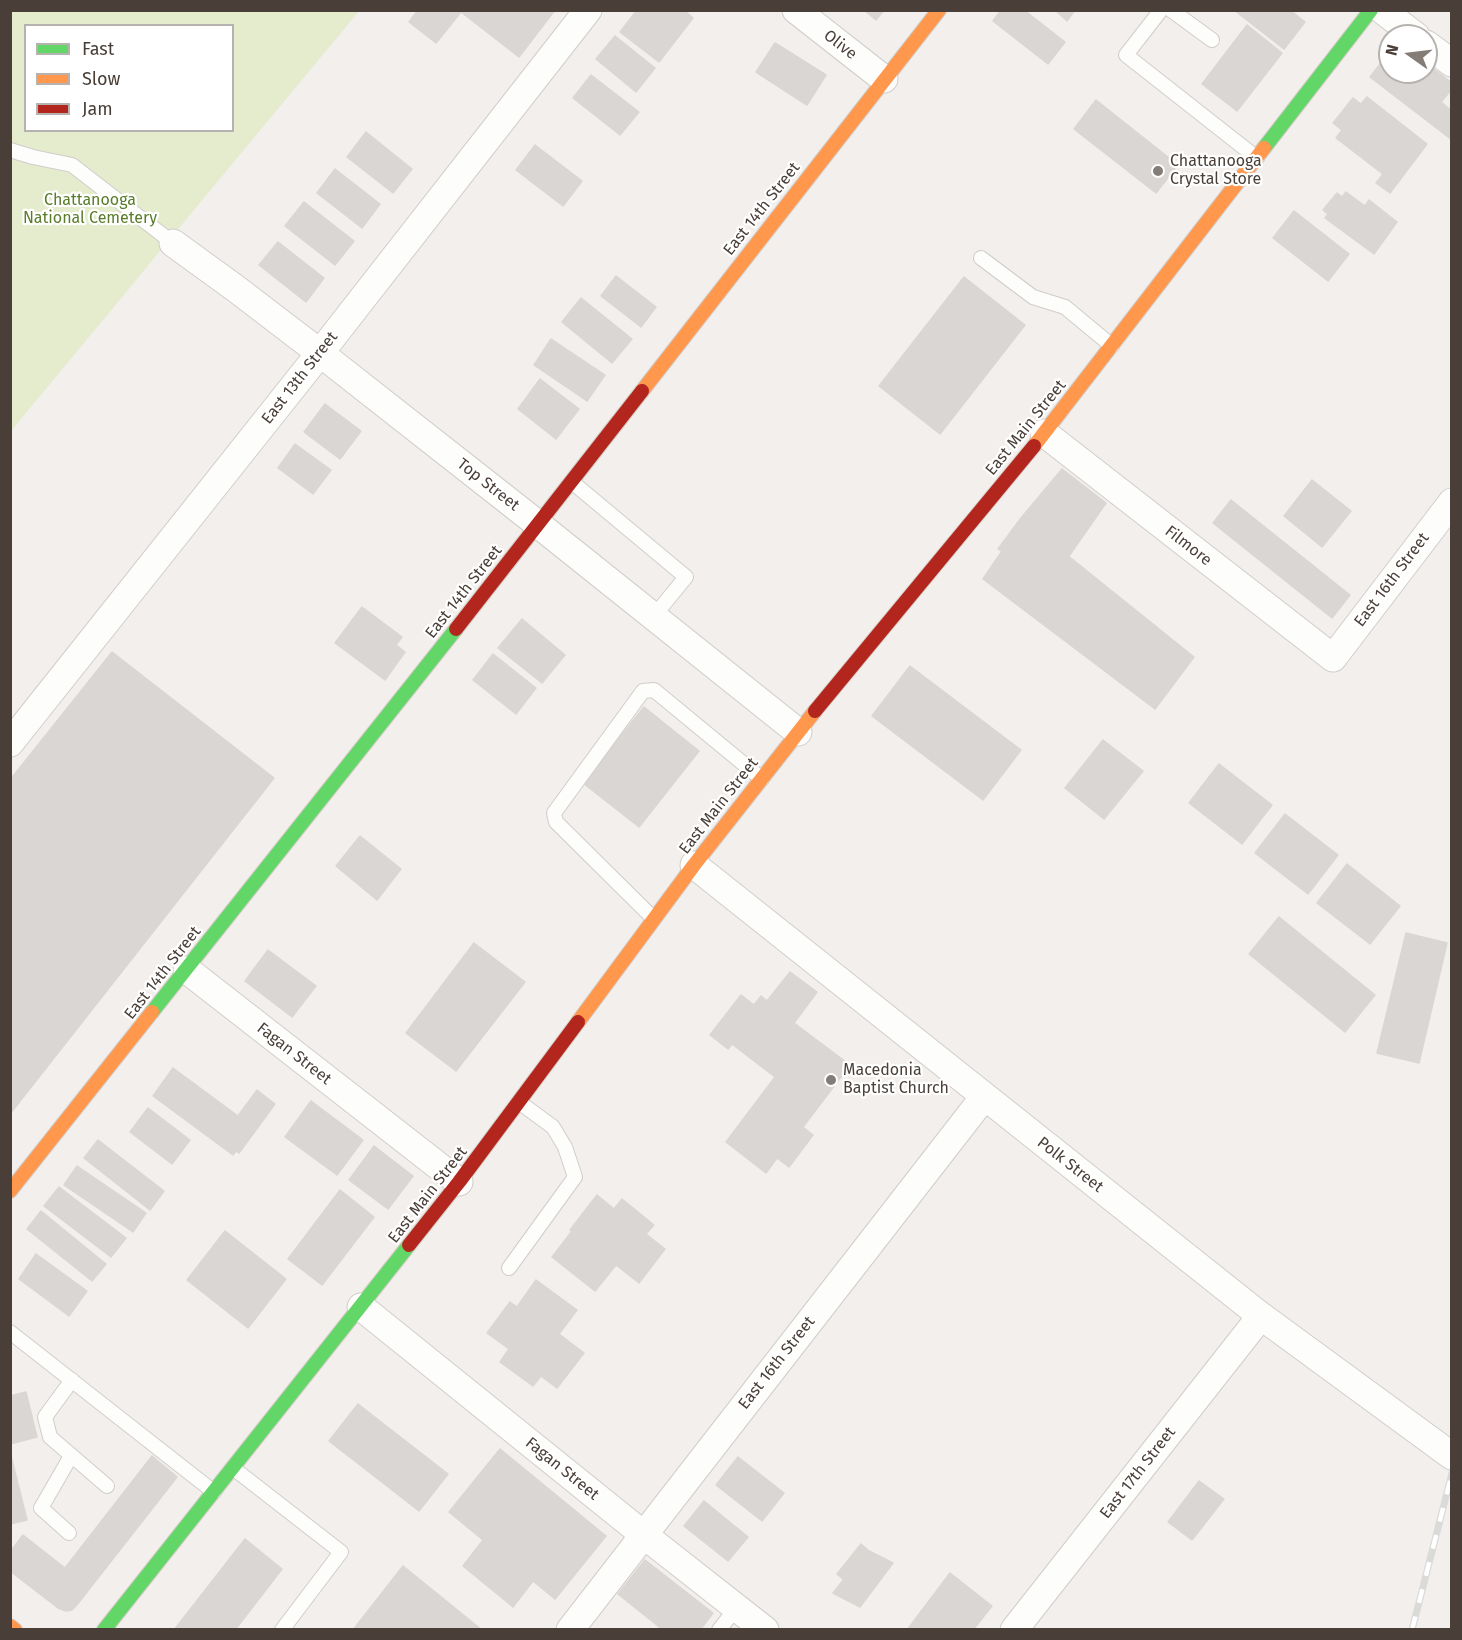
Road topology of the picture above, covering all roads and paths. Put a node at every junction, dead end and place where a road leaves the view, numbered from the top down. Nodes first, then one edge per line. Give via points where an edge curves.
1 (588, 10) edge
2 (796, 10) edge
3 (939, 10) edge
4 (1161, 10) edge
5 (1171, 10) edge
6 (1371, 10) edge
7 (1382, 10) edge
8 (1400, 24) edge
9 (1212, 40) dead end
10 (1438, 53) edge
11 (1452, 63) edge
12 (884, 79) junction
13 (10, 150) edge
14 (1257, 158) junction
15 (173, 243) joint
16 (981, 258) dead end
17 (1112, 346) junction
18 (320, 353) junction
19 (1044, 433) junction
20 (572, 482) junction
21 (1452, 502) edge
22 (539, 525) junction
23 (654, 616) junction
24 (1333, 658) joint
25 (798, 732) junction
26 (10, 743) edge
27 (762, 778) junction
28 (694, 865) junction
29 (654, 919) junction
30 (187, 970) junction
31 (984, 1097) junction
32 (519, 1101) junction
33 (459, 1182) junction
34 (10, 1191) edge
35 (509, 1268) dead end
36 (361, 1307) junction
37 (1261, 1316) junction
38 (10, 1332) edge
39 (72, 1380) junction
40 (71, 1456) junction
41 (1452, 1456) edge
42 (233, 1468) junction
43 (107, 1486) dead end
44 (214, 1492) junction
45 (69, 1533) dead end
46 (644, 1535) junction
47 (737, 1607) junction
48 (10, 1626) edge
49 (15, 1629) edge
50 (104, 1629) edge
51 (282, 1629) edge
52 (570, 1629) edge
53 (719, 1629) edge
54 (765, 1629) edge
55 (1014, 1629) edge

1 - 18 street, East 13th Street
2 - 12 street, Olive
3 - 12 main road, East 14th Street
4 - 14 lane via 1126,55
5 - 9 lane
6 - 14 main road, East Main Street
7 - 8 street
10 - 11 street
12 - 20 main road, East 14th Street
13 - 15 lane via 72,165
14 - 17 main road, East Main Street
15 - 18 street, Top Street
16 - 17 lane via 1033,297 1065,307
17 - 19 main road, East Main Street
18 - 22 street, Top Street
18 - 26 street, East 13th Street
19 - 24 street, Filmore
19 - 25 main road, East Main Street
20 - 22 main road, East 14th Street
20 - 23 lane via 686,577
21 - 24 street, East 16th Street
22 - 23 street, Top Street
22 - 30 main road, East 14th Street
23 - 25 street, Top Street
25 - 27 main road, East Main Street
27 - 28 main road, East Main Street
27 - 29 lane via 654,690 643,691 554,813 556,822
28 - 29 main road, East Main Street
28 - 31 street, Polk Street
29 - 32 main road, East Main Street
30 - 33 street, Fagan Street
30 - 34 main road, East 14th Street
31 - 37 street, Polk Street
31 - 46 street, East 16th Street
32 - 33 main road, East Main Street
32 - 35 lane via 553,1127 575,1177
33 - 36 main road, East Main Street
36 - 42 main road, East Main Street
36 - 46 street, Fagan Street
37 - 41 street, Polk Street
37 - 55 street, East 17th Street
38 - 39 lane
39 - 40 lane via 45,1417 50,1437
39 - 44 lane
40 - 43 lane
40 - 45 lane via 41,1508
42 - 44 main road, East Main Street
42 - 51 lane via 341,1552
44 - 50 main road, East Main Street
46 - 47 street, Fagan Street
46 - 52 street, East 16th Street
47 - 53 lane
47 - 54 street, Fagan Street
48 - 49 main road

